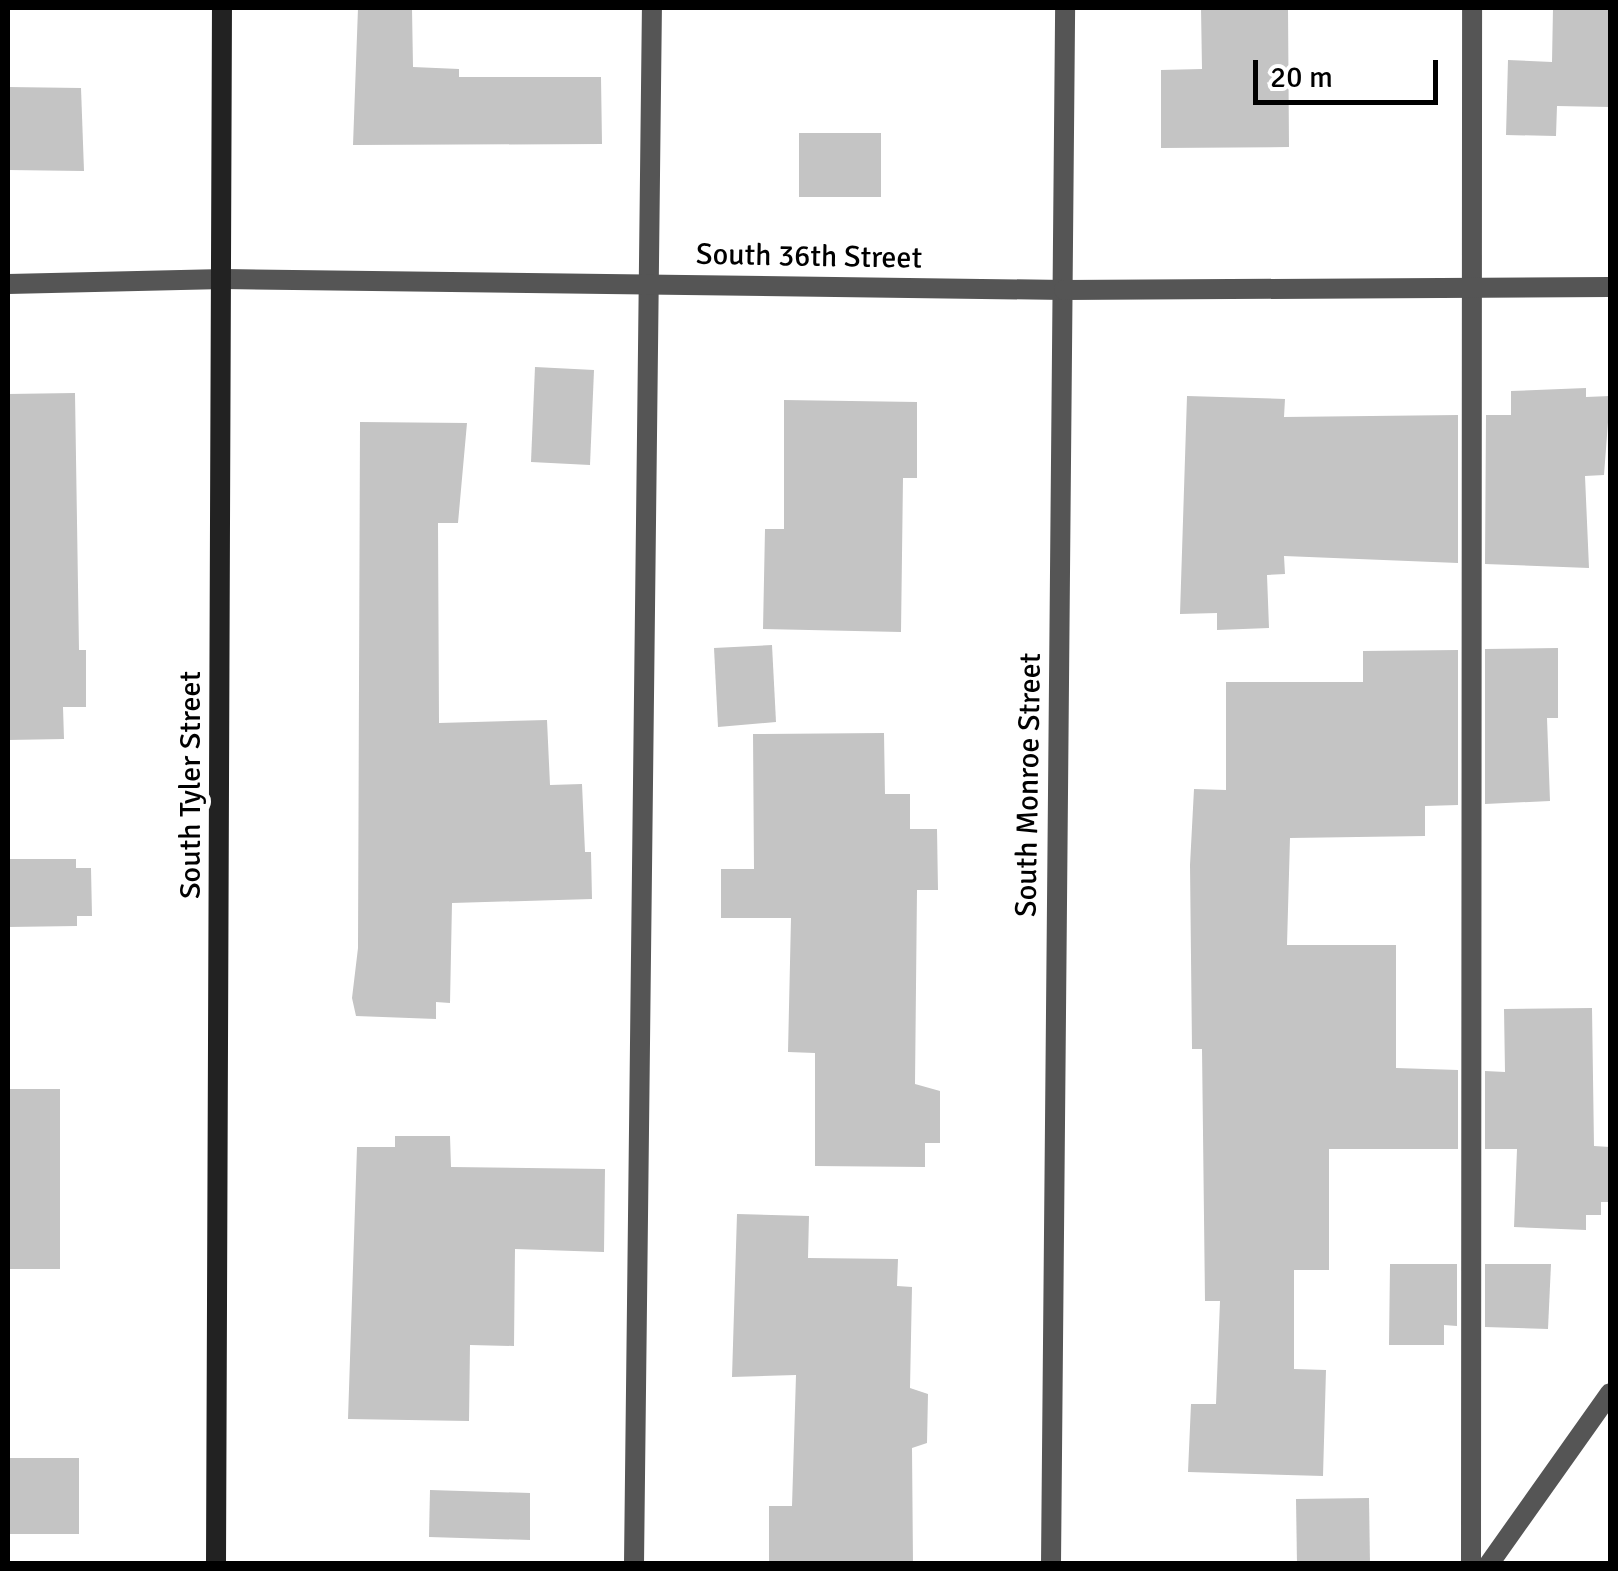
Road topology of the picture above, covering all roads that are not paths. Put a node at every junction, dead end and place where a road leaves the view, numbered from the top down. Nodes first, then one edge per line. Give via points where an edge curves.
1 (222, 8) edge
2 (652, 8) edge
3 (1065, 8) edge
4 (1472, 8) edge
5 (224, 280) junction
6 (8, 284) edge
7 (648, 284) junction
8 (1610, 287) edge
9 (1469, 288) junction
10 (1064, 290) junction
11 (1610, 1393) edge
12 (216, 1564) edge
13 (634, 1564) edge
14 (1051, 1564) edge
15 (1471, 1564) edge
16 (1488, 1564) edge

1 - 5 main road, South Tyler Street
2 - 7 street
3 - 10 street, South Monroe Street
4 - 9 street
5 - 6 street, South 36th Street
5 - 7 street, South 36th Street
5 - 12 main road, South Tyler Street
7 - 10 street, South 36th Street
7 - 13 street
8 - 9 street, South 36th Street
9 - 10 street, South 36th Street
9 - 15 street
10 - 14 street, South Monroe Street
11 - 16 street

